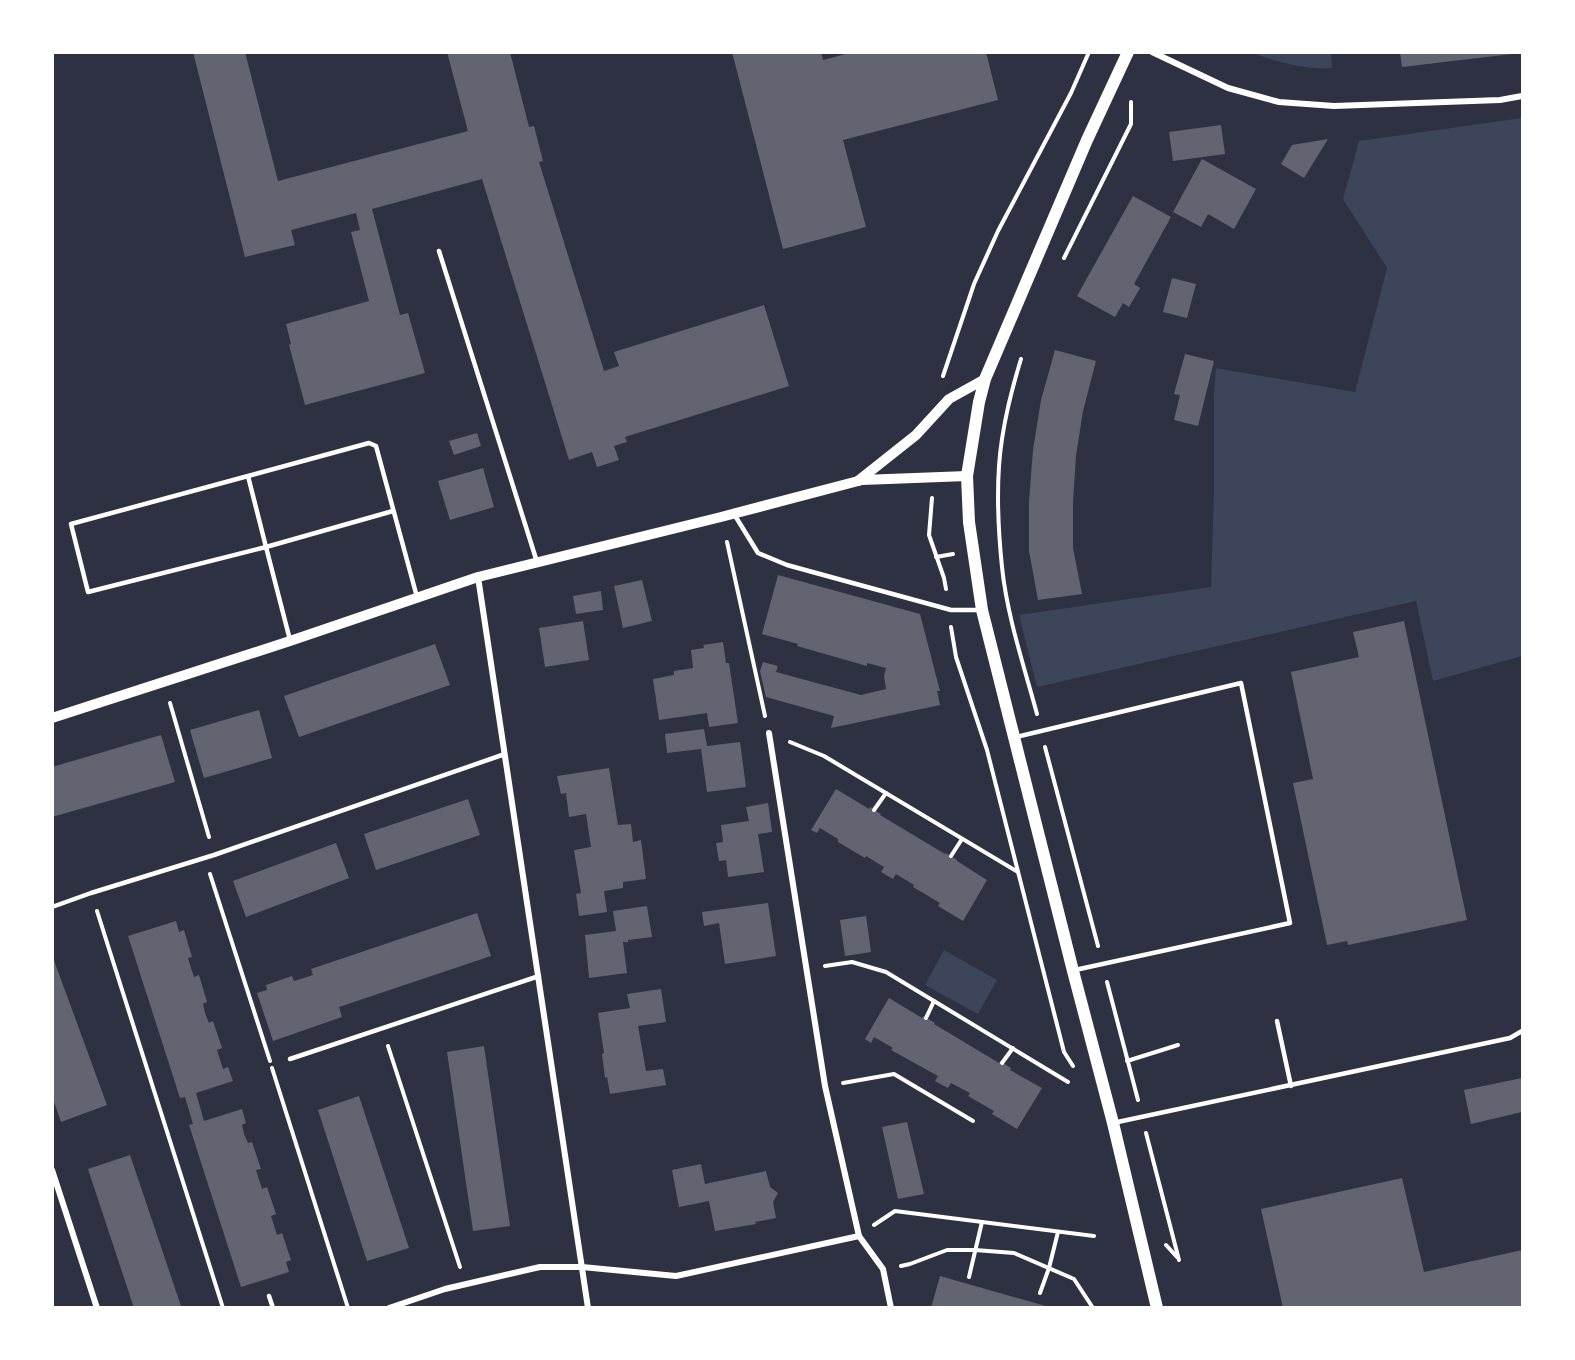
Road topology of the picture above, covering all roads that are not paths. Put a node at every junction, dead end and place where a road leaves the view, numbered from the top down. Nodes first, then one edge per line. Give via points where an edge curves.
1 (1128, 52) edge
2 (1152, 52) edge
3 (1522, 96) edge
4 (439, 251) dead end
5 (985, 379) junction
6 (248, 476) junction
7 (967, 476) junction
8 (858, 481) junction
9 (393, 511) junction
10 (734, 514) junction
11 (266, 547) junction
12 (537, 562) junction
13 (478, 576) junction
14 (417, 598) junction
15 (982, 610) junction
16 (290, 641) junction
17 (52, 718) edge
18 (769, 733) road end
19 (1014, 738) junction
20 (505, 754) junction
21 (52, 907) edge
22 (1073, 971) junction
23 (539, 976) junction
24 (1277, 1021) dead end
25 (1522, 1030) edge
26 (290, 1059) dead end
27 (1291, 1086) junction
28 (1113, 1123) junction
29 (52, 1170) edge
30 (859, 1236) junction
31 (582, 1268) junction
32 (268, 1296) dead end
33 (96, 1308) edge
34 (273, 1308) edge
35 (389, 1308) edge
36 (588, 1308) edge
37 (891, 1308) edge
38 (1157, 1308) edge

1 - 5 main road
2 - 3 street via 1228,88 1279,102 1334,106
4 - 12 lane
5 - 7 main road
5 - 8 street via 949,399 916,435
6 - 9 lane via 371,442 376,446
6 - 11 lane
6 - 11 lane via 70,524 88,592
7 - 8 street
7 - 15 main road via 969,522
8 - 10 street
9 - 11 lane
9 - 14 lane
10 - 12 street
10 - 15 lane via 758,553 787,565 951,610
11 - 16 lane
12 - 13 street
13 - 14 street
13 - 20 street
14 - 16 street
15 - 19 main road
16 - 17 street
18 - 30 street via 825,1086
19 - 22 main road
19 - 22 lane via 1241,683 1290,923
20 - 21 lane
20 - 23 street
22 - 28 main road
23 - 26 lane
23 - 31 street
24 - 27 lane
25 - 27 lane via 1510,1038
27 - 28 lane
28 - 38 main road
29 - 33 street
30 - 31 street via 676,1276
30 - 37 street via 883,1269
31 - 35 street via 540,1267 445,1289
31 - 36 street
32 - 34 lane

